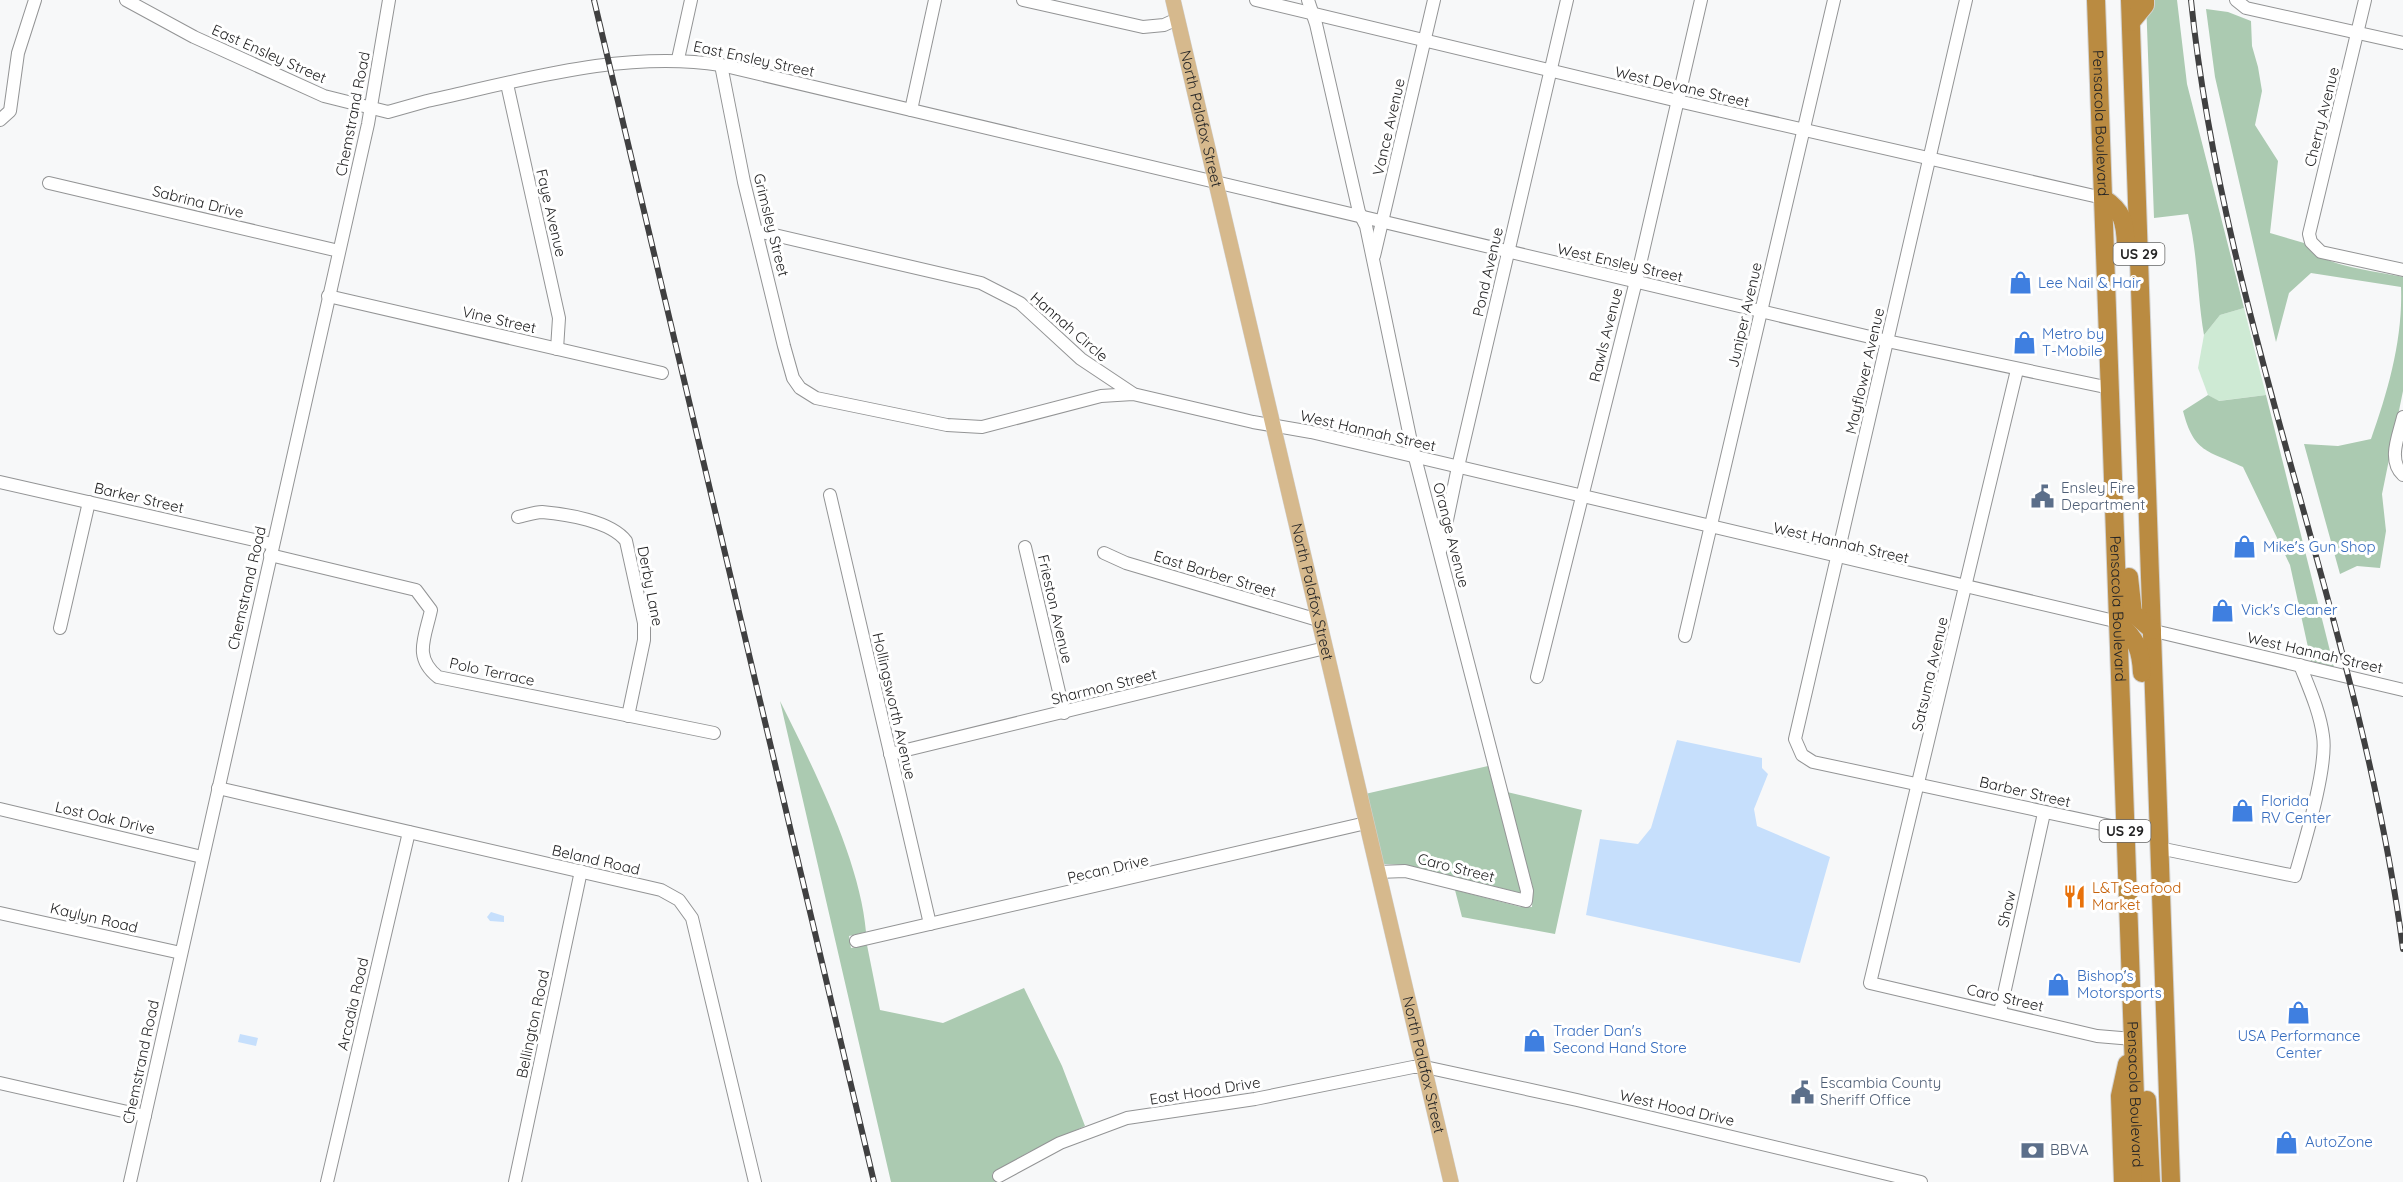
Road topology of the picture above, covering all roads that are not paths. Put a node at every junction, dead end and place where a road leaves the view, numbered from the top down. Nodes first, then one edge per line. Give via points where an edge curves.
1 (35, 0) edge
2 (126, 0) edge
3 (389, 0) edge
4 (691, 0) edge
5 (935, 0) edge
6 (1023, 0) edge
7 (1173, 0) edge
8 (1256, 0) edge
9 (1308, 0) edge
10 (1434, 0) edge
11 (1567, 0) edge
12 (1701, 0) edge
13 (1834, 0) edge
14 (1966, 0) edge
15 (2096, 0) edge
16 (2130, 0) edge
17 (2145, 0) edge
18 (2236, 0) edge
19 (2365, 0) edge
20 (1313, 13) junction
21 (1177, 19) junction
22 (2131, 22) junction
23 (2357, 33) junction
24 (1424, 41) junction
25 (2403, 43) edge
26 (678, 59) junction
27 (721, 65) junction
28 (1550, 71) junction
29 (507, 84) junction
30 (1678, 101) junction
31 (371, 108) junction
32 (912, 110) junction
33 (0, 120) edge
34 (1804, 130) junction
35 (1929, 159) junction
36 (1216, 182) junction
37 (49, 183) dead end
38 (2103, 198) junction
39 (1361, 217) junction
40 (1382, 222) junction
41 (756, 231) junction
42 (339, 251) junction
43 (1508, 252) junction
44 (1373, 260) junction
45 (2403, 270) edge
46 (1635, 282) junction
47 (328, 296) junction
48 (1761, 311) junction
49 (1887, 341) junction
50 (557, 349) junction
51 (2142, 356) junction
52 (2017, 370) junction
53 (662, 373) dead end
54 (2110, 388) junction
55 (1133, 394) junction
56 (2111, 413) junction
57 (2403, 417) edge
58 (1273, 426) junction
59 (1415, 457) junction
60 (1458, 467) junction
61 (2400, 472) edge
62 (0, 482) edge
63 (830, 495) dead end
64 (1582, 497) junction
65 (88, 502) junction
66 (518, 517) dead end
67 (1711, 528) junction
68 (1025, 547) dead end
69 (271, 549) junction
70 (1441, 552) junction
71 (1104, 553) dead end
72 (1836, 557) junction
73 (1966, 587) junction
74 (1318, 620) junction
75 (2118, 622) junction
76 (60, 628) dead end
77 (2152, 630) junction
78 (1685, 636) dead end
79 (1325, 648) junction
80 (2300, 665) junction
81 (1537, 677) dead end
82 (2403, 690) edge
83 (1064, 713) junction
84 (628, 716) junction
85 (714, 734) dead end
86 (1798, 749) joint
87 (890, 754) junction
88 (1918, 783) junction
89 (218, 788) junction
90 (0, 809) edge
91 (2044, 813) junction
92 (1366, 823) junction
93 (2125, 830) junction
94 (409, 832) junction
95 (2159, 848) junction
96 (202, 857) junction
97 (581, 872) junction
98 (1378, 872) junction
99 (1526, 901) joint
100 (0, 913) edge
101 (930, 924) junction
102 (856, 941) dead end
103 (181, 953) junction
104 (1870, 983) joint
105 (2000, 1012) junction
106 (2132, 1014) junction
107 (2133, 1039) junction
108 (1425, 1067) junction
109 (0, 1083) edge
110 (145, 1116) junction
111 (999, 1176) dead end
112 (519, 1181) edge
113 (130, 1182) edge
114 (327, 1182) edge
115 (755, 1182) edge
116 (1451, 1182) edge
117 (1921, 1182) edge
118 (2123, 1182) edge
119 (2138, 1182) edge
120 (2151, 1182) edge
121 (2171, 1182) edge

1 - 33 street via 18,53 10,111
2 - 31 street, East Ensley Street via 194,37 324,96
3 - 31 street, Chemstrand Road
4 - 26 street
5 - 32 street
6 - 21 street via 1143,27
7 - 21 main road, North Palafox Street
8 - 20 street, West Devane Street
9 - 20 street, Orange Avenue
10 - 24 street, Vance Avenue
11 - 28 street, Pond Avenue
12 - 30 street, Rawls Avenue
13 - 34 street, Juniper Avenue
14 - 35 street, Mayflower Avenue
15 - 38 highway, Pensacola Boulevard / US 29
16 - 22 highway, US 29
17 - 22 highway
18 - 23 street via 2246,8
19 - 23 street, Cherry Avenue
20 - 24 street, West Devane Street
20 - 39 street, Orange Avenue
21 - 36 main road, North Palafox Street
22 - 51 highway, US 29
23 - 25 street
23 - 45 street, Cherry Avenue via 2309,234 2311,242 2322,252
24 - 28 street, West Devane Street
24 - 40 street, Vance Avenue
26 - 27 street, East Ensley Street
26 - 29 street, East Ensley Street via 622,62
27 - 32 street, East Ensley Street
27 - 41 street, Grimsley Street
28 - 30 street, West Devane Street
28 - 43 street, Pond Avenue
29 - 31 street, East Ensley Street via 397,111
29 - 50 street, Faye Avenue via 559,318
30 - 34 street, West Devane Street
30 - 46 street, Rawls Avenue
31 - 42 street, Chemstrand Road
32 - 36 street, East Ensley Street
34 - 35 street, West Devane Street
34 - 48 street, Juniper Avenue
35 - 38 street, West Devane Street
35 - 49 street, Mayflower Avenue
36 - 39 street, West Ensley Street
36 - 58 main road, North Palafox Street
37 - 42 street, Sabrina Drive
38 - 51 highway via 2121,212 2126,224 2129,313
38 - 54 highway, Pensacola Boulevard / US 29
39 - 40 street, West Ensley Street
39 - 44 street, Orange Avenue
40 - 43 street, West Ensley Street
40 - 44 street, Vance Avenue
41 - 55 street, Hannah Circle via 981,283 1020,303 1081,359
41 - 55 street, Grimsley Street via 793,378 816,398 963,427 982,427 1101,396
42 - 47 street, Chemstrand Road
43 - 46 street, West Ensley Street
43 - 60 street, Pond Avenue
44 - 59 street, Orange Avenue
46 - 48 street, West Ensley Street
46 - 64 street, Rawls Avenue
47 - 50 street, Vine Street
47 - 69 street, Chemstrand Road
48 - 49 street, West Ensley Street
48 - 67 street, Juniper Avenue
49 - 52 street, West Ensley Street
49 - 72 street, Mayflower Avenue
50 - 53 street, Vine Street
51 - 77 highway, US 29
52 - 54 street, West Ensley Street
52 - 73 street, Satsuma Avenue
54 - 56 highway, Pensacola Boulevard / US 29
55 - 58 street, West Hannah Street
56 - 75 highway, Pensacola Boulevard / US 29
56 - 77 highway via 2125,467 2129,599 2133,614
57 - 61 street via 2394,458
58 - 59 street, West Hannah Street
58 - 74 main road, North Palafox Street
59 - 60 street, West Hannah Street
59 - 70 street, Orange Avenue
60 - 64 street, West Hannah Street
60 - 70 street, Pond Avenue
62 - 65 street, Barker Street
63 - 87 street, Hollingsworth Avenue
64 - 67 street, West Hannah Street
64 - 81 street, Rawls Avenue
65 - 69 street, Barker Street
65 - 76 street
66 - 84 street, Derby Lane via 539,512 595,522 620,532 626,541 644,623
67 - 72 street, West Hannah Street
67 - 78 street, Juniper Avenue
68 - 83 street, Frieston Avenue
69 - 84 street, Polo Terrace via 416,590 431,610 421,657 438,677
69 - 89 street, Chemstrand Road
70 - 99 street, Orange Avenue via 1527,891
71 - 74 street, East Barber Street
72 - 73 street, West Hannah Street
72 - 86 street, Mayflower Avenue via 1800,711 1795,739
73 - 75 street, West Hannah Street
73 - 88 street, Satsuma Avenue
74 - 79 main road, North Palafox Street
75 - 77 street, West Hannah Street
75 - 93 highway, Pensacola Boulevard / US 29
75 - 95 highway via 2135,638 2141,652 2146,786
77 - 80 street, West Hannah Street
77 - 95 highway, US 29
79 - 83 street, Sharmon Street
79 - 92 main road, North Palafox Street
80 - 82 street, West Hannah Street
80 - 95 street via 2319,716 2324,743 2308,831 2295,876
83 - 87 street, Sharmon Street
84 - 85 street, Polo Terrace
86 - 88 street, Barber Street via 1813,762
87 - 101 street, Hollingsworth Avenue
88 - 91 street, Barber Street
88 - 104 street, Satsuma Avenue
89 - 94 street, Beland Road
89 - 96 street, Chemstrand Road
90 - 96 street, Lost Oak Drive
91 - 93 street, Barber Street
91 - 105 street, Shaw
92 - 98 main road, North Palafox Street
92 - 101 street, Pecan Drive
93 - 106 highway, Pensacola Boulevard / US 29
94 - 97 street, Beland Road
94 - 114 street, Arcadia Road
95 - 121 highway, US 29
96 - 103 street, Chemstrand Road
97 - 112 street, Bellington Road
97 - 115 street, Beland Road via 669,893 687,908
98 - 99 street, Caro Street via 1405,871
98 - 108 main road, North Palafox Street
100 - 103 street, Kaylyn Road
101 - 102 street, Pecan Drive
103 - 110 street, Chemstrand Road
104 - 105 street, Caro Street
105 - 107 street, Caro Street via 2097,1035
106 - 107 highway, Pensacola Boulevard / US 29
106 - 120 highway via 2146,1060
107 - 118 highway via 2120,1096
107 - 119 highway, Pensacola Boulevard / US 29
108 - 111 street, East Hood Drive via 1256,1099 1127,1118 1060,1143
108 - 116 main road, North Palafox Street
108 - 117 street, West Hood Drive
109 - 110 street
110 - 113 street, Chemstrand Road

